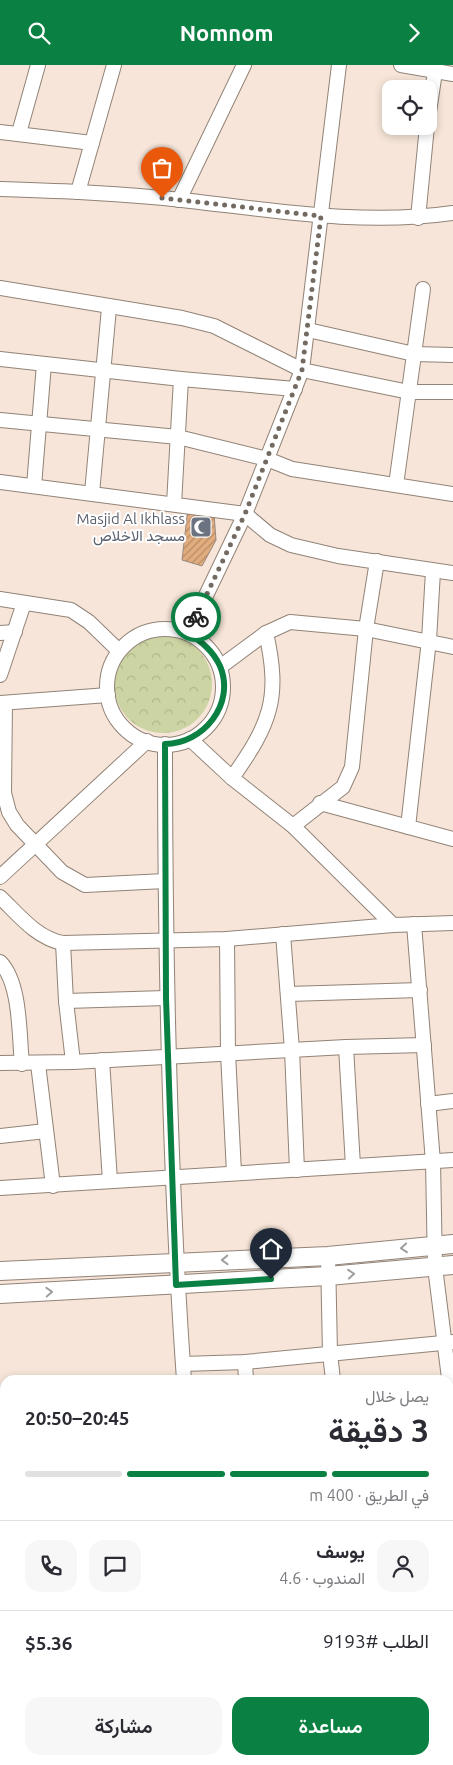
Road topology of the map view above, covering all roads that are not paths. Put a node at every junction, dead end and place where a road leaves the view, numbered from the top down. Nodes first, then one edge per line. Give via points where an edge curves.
1 (38, 65) edge
2 (114, 65) edge
3 (244, 65) edge
4 (339, 65) edge
5 (401, 65) edge
6 (406, 65) edge
7 (435, 67) edge
8 (453, 74) edge
9 (433, 80) edge
10 (0, 132) edge
11 (19, 133) junction
12 (426, 135) edge
13 (92, 143) junction
14 (0, 189) edge
15 (78, 192) junction
16 (179, 199) junction
17 (453, 213) edge
18 (321, 216) junction
19 (418, 218) junction
20 (0, 288) edge
21 (423, 289) dead end
22 (109, 308) junction
23 (308, 329) junction
24 (414, 354) junction
25 (453, 355) edge
26 (0, 359) edge
27 (44, 364) junction
28 (302, 370) junction
29 (102, 371) junction
30 (181, 379) junction
31 (295, 389) junction
32 (409, 392) junction
33 (453, 392) edge
34 (0, 420) edge
35 (39, 424) junction
36 (100, 428) junction
37 (178, 437) junction
38 (267, 459) junction
39 (0, 482) edge
40 (396, 485) junction
41 (34, 486) junction
42 (92, 493) junction
43 (453, 494) edge
44 (174, 504) junction
45 (245, 514) junction
46 (377, 561) junction
47 (433, 571) junction
48 (453, 573) edge
49 (0, 599) edge
50 (24, 603) junction
51 (366, 629) junction
52 (15, 632) junction
53 (0, 633) edge
54 (188, 633) junction
55 (266, 633) junction
56 (429, 640) junction
57 (453, 647) edge
58 (119, 651) junction
59 (220, 667) junction
60 (0, 675) edge
61 (108, 695) junction
62 (3, 703) edge
63 (190, 739) junction
64 (147, 741) junction
65 (165, 744) junction
66 (232, 778) junction
67 (320, 803) junction
68 (293, 826) junction
69 (408, 827) junction
70 (453, 839) edge
71 (36, 845) junction
72 (0, 877) edge
73 (165, 881) junction
74 (0, 897) edge
75 (453, 923) edge
76 (414, 924) junction
77 (394, 925) junction
78 (283, 934) junction
79 (165, 939) junction
80 (227, 939) junction
81 (63, 943) junction
82 (0, 962) edge
83 (420, 990) junction
84 (288, 994) junction
85 (166, 998) junction
86 (66, 1001) junction
87 (424, 1045) junction
88 (346, 1047) junction
89 (292, 1050) junction
90 (228, 1053) junction
91 (169, 1057) junction
92 (102, 1060) junction
93 (0, 1063) edge
94 (74, 1063) junction
95 (22, 1064) junction
96 (38, 1064) junction
97 (453, 1101) edge
98 (428, 1104) junction
99 (46, 1131) junction
100 (0, 1136) edge
101 (453, 1160) edge
102 (432, 1162) junction
103 (353, 1166) junction
104 (297, 1170) junction
105 (234, 1173) junction
106 (172, 1176) junction
107 (110, 1181) junction
108 (53, 1186) junction
109 (0, 1189) edge
110 (444, 1245) edge
111 (328, 1256) junction
112 (176, 1262) junction
113 (453, 1265) edge
114 (435, 1267) junction
115 (0, 1271) edge
116 (328, 1276) junction
117 (176, 1285) junction
118 (0, 1294) edge
119 (449, 1343) edge
120 (330, 1353) junction
121 (245, 1362) junction
122 (182, 1364) junction
123 (183, 1375) edge
124 (246, 1375) edge
125 (332, 1375) edge
126 (450, 1375) edge

1 - 11 street
2 - 13 street
3 - 16 street
4 - 18 street
5 - 6 street
6 - 7 street
7 - 8 street
7 - 9 street
10 - 11 street
11 - 13 street
12 - 19 street
13 - 15 street
14 - 15 street
15 - 16 street
16 - 18 street
17 - 19 street
18 - 19 street
18 - 23 street
20 - 22 street
21 - 24 street
22 - 28 street via 214,326
22 - 29 street
23 - 24 street
23 - 28 street
24 - 25 street
24 - 32 street
26 - 27 street
27 - 29 street
27 - 35 street
28 - 31 street
28 - 32 street
29 - 30 street
29 - 36 street
30 - 31 street
30 - 37 street
31 - 38 street
32 - 33 street
32 - 40 street
34 - 35 street
35 - 36 street
35 - 41 street
36 - 37 street
36 - 42 street
37 - 38 street
37 - 44 street
38 - 40 street via 292,469
38 - 45 street
39 - 41 street
40 - 43 street
41 - 42 street
42 - 44 street
44 - 45 street
45 - 46 street via 270,535 291,545
45 - 54 street
46 - 47 street
46 - 51 street
47 - 48 street
47 - 56 street
49 - 50 street
50 - 52 street
50 - 58 street via 71,610 89,622
51 - 55 street via 290,622
51 - 56 street
51 - 67 street via 352,767 342,787
52 - 53 street
52 - 60 street
54 - 58 street via 163,628 139,635
54 - 59 street via 208,647
55 - 59 street
55 - 66 street via 274,682 272,705 260,735
56 - 57 street
56 - 69 street
58 - 61 street via 111,666
59 - 63 street via 224,683 219,709 205,730
61 - 62 street
61 - 64 street via 115,716 126,729
62 - 71 street via 4,793 9,812
63 - 65 street
63 - 66 street
64 - 65 street
64 - 71 street
65 - 73 street
66 - 68 street
67 - 68 street
67 - 69 street
68 - 77 street
69 - 70 street
71 - 72 street
71 - 73 street via 62,872 85,885
73 - 79 street
74 - 81 street via 41,934
75 - 76 street
76 - 77 street
76 - 83 street
77 - 78 street
78 - 80 street
78 - 84 street
79 - 80 street
79 - 81 street
79 - 85 street
80 - 90 street
81 - 86 street
82 - 95 street via 16,995
83 - 84 street
83 - 87 street
84 - 89 street
85 - 86 street
85 - 91 street
86 - 94 street
87 - 88 street
87 - 98 street
88 - 89 street
88 - 103 street
89 - 90 street
89 - 104 street
90 - 91 street
90 - 105 street
91 - 92 street
91 - 106 street
92 - 94 street
92 - 107 street
93 - 95 street
94 - 96 street
95 - 96 street
96 - 99 street
97 - 98 street
98 - 102 street
99 - 100 street
99 - 108 street
101 - 102 street
102 - 103 street
102 - 110 street
103 - 104 street
104 - 105 street
105 - 106 street
106 - 107 street
106 - 112 street
107 - 108 street
108 - 109 street
110 -> 111 street
110 - 114 street
111 -> 112 street
111 - 116 street
112 - 115 street
112 - 117 street
113 - 114 street
116 -> 114 street
114 - 119 street
116 - 117 street
116 - 120 street
118 -> 117 street
117 - 122 street
119 - 120 street
119 - 126 street
120 - 121 street
120 - 125 street
121 - 122 street
121 - 124 street
122 - 123 street

